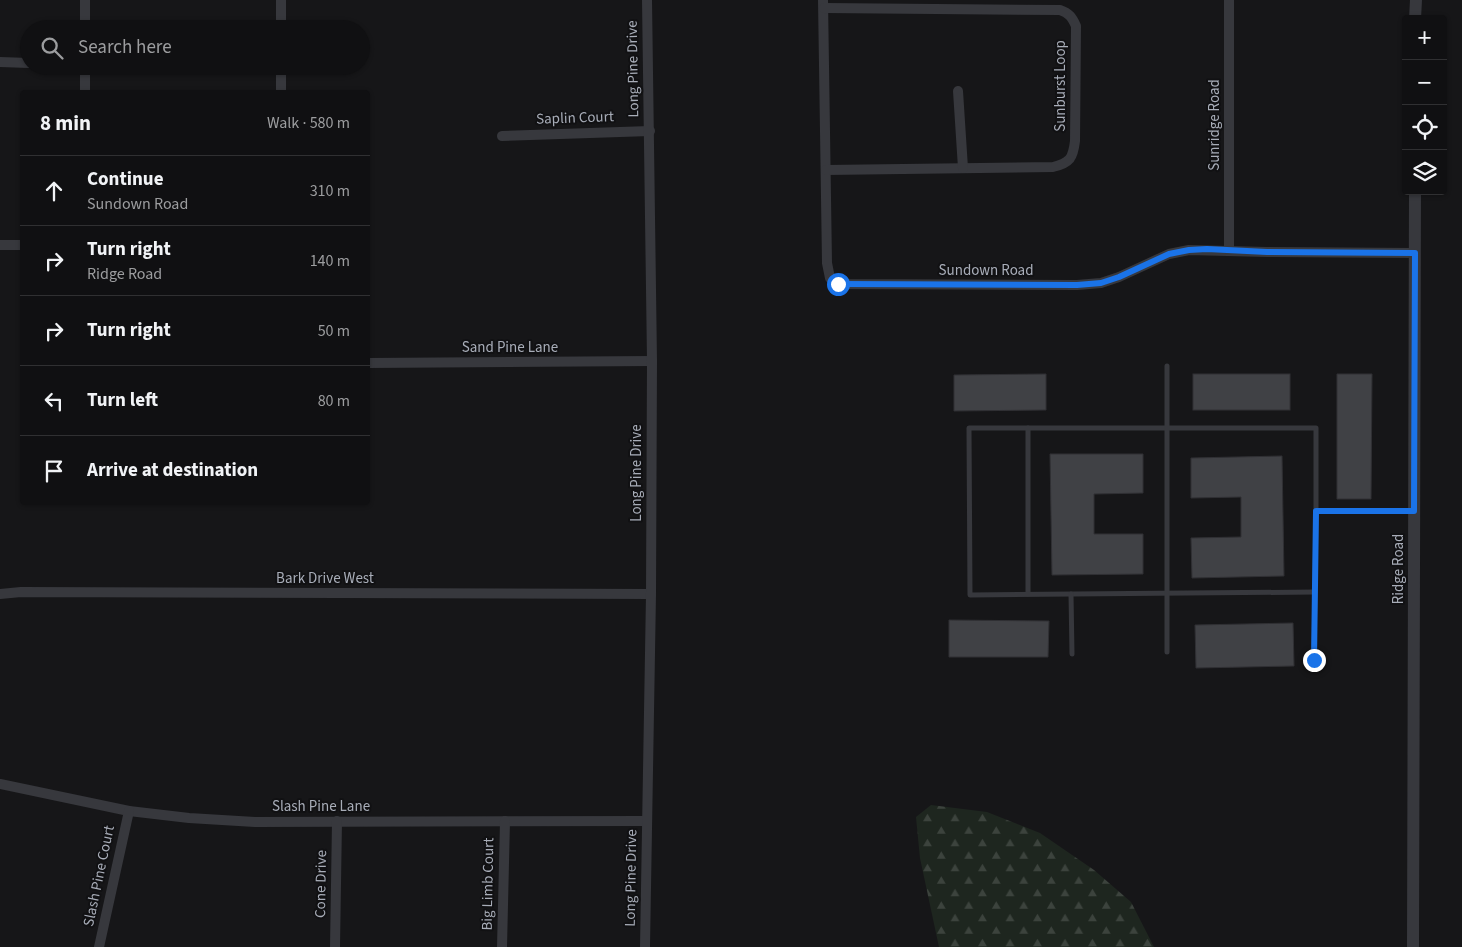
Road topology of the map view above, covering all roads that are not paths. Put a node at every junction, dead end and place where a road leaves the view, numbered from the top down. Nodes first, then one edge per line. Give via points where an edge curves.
1 (85, 0) edge
2 (281, 0) edge
3 (647, 0) edge
4 (1229, 0) edge
5 (1416, 0) edge
6 (824, 4) edge
7 (1416, 15) edge
8 (85, 20) edge
9 (281, 20) edge
10 (0, 62) edge
11 (20, 63) edge
12 (85, 75) edge
13 (281, 75) edge
14 (85, 90) edge
15 (281, 90) edge
16 (958, 91) dead end
17 (650, 131) junction
18 (502, 136) dead end
19 (964, 168) junction
20 (826, 170) junction
21 (1415, 195) edge
22 (0, 245) edge
23 (20, 245) edge
24 (1229, 250) junction
25 (1415, 253) junction
26 (652, 361) junction
27 (370, 362) edge
28 (1167, 366) dead end
29 (1167, 427) junction
30 (1028, 428) junction
31 (1316, 511) junction
32 (1414, 511) junction
33 (1314, 592) junction
34 (0, 594) edge
35 (650, 594) junction
36 (1028, 594) junction
37 (1071, 594) junction
38 (1168, 594) junction
39 (1166, 652) dead end
40 (1072, 654) dead end
41 (1314, 660) dead end
42 (0, 784) edge
43 (128, 811) junction
44 (337, 821) junction
45 (505, 821) junction
46 (646, 821) junction
47 (99, 947) edge
48 (335, 947) edge
49 (502, 947) edge
50 (645, 947) edge
51 (1413, 947) edge

1 - 8 street
2 - 9 street
3 - 17 street, Long Pine Drive
4 - 24 street, Sunridge Road
5 - 7 street
6 - 19 street, Sunburst Loop via 1060,10 1073,18 1076,26 1075,141 1069,161 1053,167
6 - 20 street, Sundown Road
10 - 11 street
12 - 14 street
13 - 15 street
16 - 19 street
17 - 18 street, Saplin Court
17 - 26 street, Long Pine Drive
19 - 20 street, Sunburst Loop
20 - 24 street, Sundown Road via 827,263 830,278 838,284 1093,284 1119,277 1169,254 1189,250
21 - 25 street, Ridge Road
22 - 23 street
24 - 25 street, Sundown Road
25 - 32 street, Ridge Road
26 - 27 street, Sand Pine Lane
26 - 35 street, Long Pine Drive
28 - 29 lane
29 - 30 lane
29 - 31 lane via 1316,428
29 - 38 lane
30 - 36 lane
30 - 36 lane via 969,428 970,594
31 - 32 lane
31 - 33 lane
32 - 51 street, Ridge Road
33 - 38 lane
33 - 41 lane
34 - 35 street, Bark Drive West
35 - 46 street, Long Pine Drive
36 - 37 lane
37 - 38 lane
37 - 40 lane
38 - 39 lane
42 - 43 street, Slash Pine Lane
43 - 44 street, Slash Pine Lane via 255,822
43 - 47 street, Slash Pine Court
44 - 45 street, Slash Pine Lane
44 - 48 street, Cone Drive
45 - 46 street, Slash Pine Lane
45 - 49 street, Big Limb Court
46 - 50 street, Long Pine Drive

